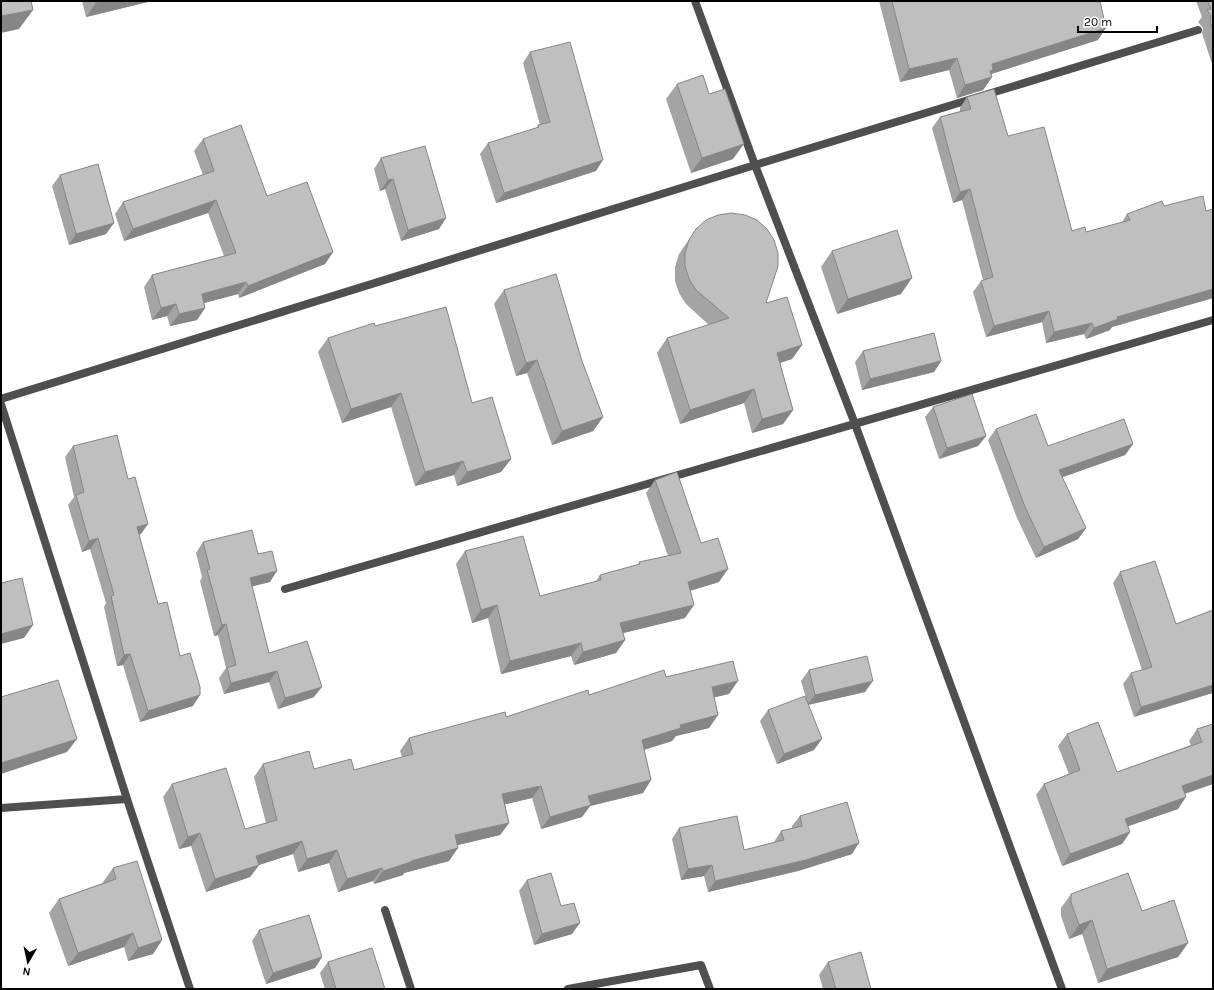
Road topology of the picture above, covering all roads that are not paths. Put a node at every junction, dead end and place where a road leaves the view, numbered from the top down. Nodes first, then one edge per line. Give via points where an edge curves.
1 (695, 1) edge
2 (1198, 30) dead end
3 (755, 165) junction
4 (1213, 320) edge
5 (1, 399) edge
6 (1, 404) edge
7 (855, 424) junction
8 (285, 589) dead end
9 (127, 799) junction
10 (1, 808) edge
11 (385, 910) dead end
12 (190, 989) edge
13 (410, 989) edge
14 (568, 989) edge
15 (710, 989) edge
16 (1062, 989) edge

1 - 3 street
2 - 3 street
3 - 5 street
3 - 7 street
4 - 7 street
6 - 9 street
7 - 8 street
7 - 16 street
9 - 10 street
9 - 12 street
11 - 13 street
14 - 15 street via 701,965

